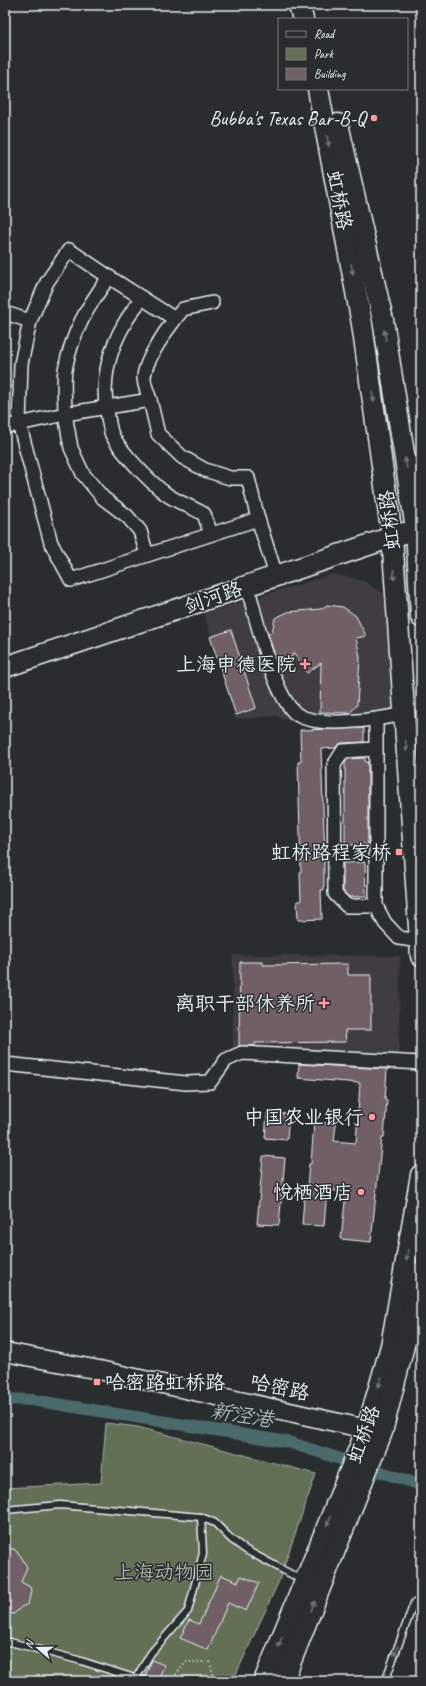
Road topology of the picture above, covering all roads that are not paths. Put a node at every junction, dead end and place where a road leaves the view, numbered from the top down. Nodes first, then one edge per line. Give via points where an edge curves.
1 (299, 5) edge
2 (311, 5) edge
3 (303, 18) edge
4 (314, 18) edge
5 (318, 90) edge
6 (330, 90) edge
7 (109, 277) junction
8 (142, 298) junction
9 (212, 302) dead end
10 (5, 313) edge
11 (175, 319) junction
12 (30, 320) junction
13 (150, 400) junction
14 (106, 407) junction
15 (65, 414) junction
16 (19, 423) junction
17 (5, 427) edge
18 (258, 519) junction
19 (419, 529) edge
20 (211, 534) junction
21 (392, 536) junction
22 (147, 555) junction
23 (276, 575) junction
24 (247, 585) junction
25 (421, 616) edge
26 (5, 667) edge
27 (404, 714) junction
28 (376, 720) junction
29 (375, 749) junction
30 (376, 906) junction
31 (420, 949) edge
32 (421, 1063) edge
33 (5, 1064) edge
34 (421, 1176) edge
35 (421, 1272) edge
36 (418, 1300) edge
37 (5, 1352) edge
38 (374, 1431) junction
39 (351, 1488) junction
40 (5, 1510) edge
41 (201, 1517) junction
42 (305, 1581) junction
43 (421, 1606) edge
44 (5, 1642) edge
45 (136, 1678) junction
46 (144, 1681) edge
47 (264, 1681) edge
48 (283, 1681) edge
49 (385, 1681) edge

1 - 3 main road
2 - 4 main road
5 -> 21 main road, 虹桥路 via 362,324
19 -> 6 main road, 虹桥路 via 383,320
7 - 8 street
7 - 12 street via 69,250 47,282
7 - 15 street via 89,303 74,334 65,372
8 - 11 street
8 - 14 street via 118,334 109,359 104,382
9 - 11 street via 183,309
10 - 12 street
11 - 13 street via 163,334 144,377
12 - 16 street via 21,364
13 - 14 street
13 - 18 street via 158,434 182,457 205,470 230,478 248,478
14 - 15 street
14 - 20 street via 112,434 129,456 166,494 204,514
15 - 16 street
15 - 22 street via 71,448 83,474 103,498 127,516 140,531
16 - 17 street
16 - 22 street via 52,543 71,580
18 - 20 street
18 - 23 street
19 - 21 main road, 剑河路
19 - 25 main road, 虹桥路
20 - 22 street
21 - 23 main road, 剑河路
21 -> 27 main road, 虹桥路
23 - 24 main road, 剑河路
24 - 26 main road, 剑河路
24 - 28 street via 270,665 282,695 295,713 314,722
27 - 28 street
27 -> 31 main road, 虹桥路
28 - 29 street
29 - 30 street
29 - 30 street via 342,751 334,765 334,894 348,906
30 - 31 street via 385,923 399,938
32 - 33 street via 242,1053 226,1060 210,1082 186,1083
34 -> 38 main road, 虹桥路
35 - 36 main road, 虹桥路
36 - 38 main road, 虹桥路
37 - 38 street, 哈密路
38 - 39 main road, 虹桥路
39 -> 42 main road, 虹桥路
48 -> 39 main road, 虹桥路
40 - 41 lane via 60,1505
41 - 42 lane via 215,1523 246,1550
41 - 45 lane via 203,1553 188,1611 152,1653
42 -> 47 main road, 虹桥路
43 -> 49 lane via 414,1603
44 - 45 lane
45 - 46 lane

